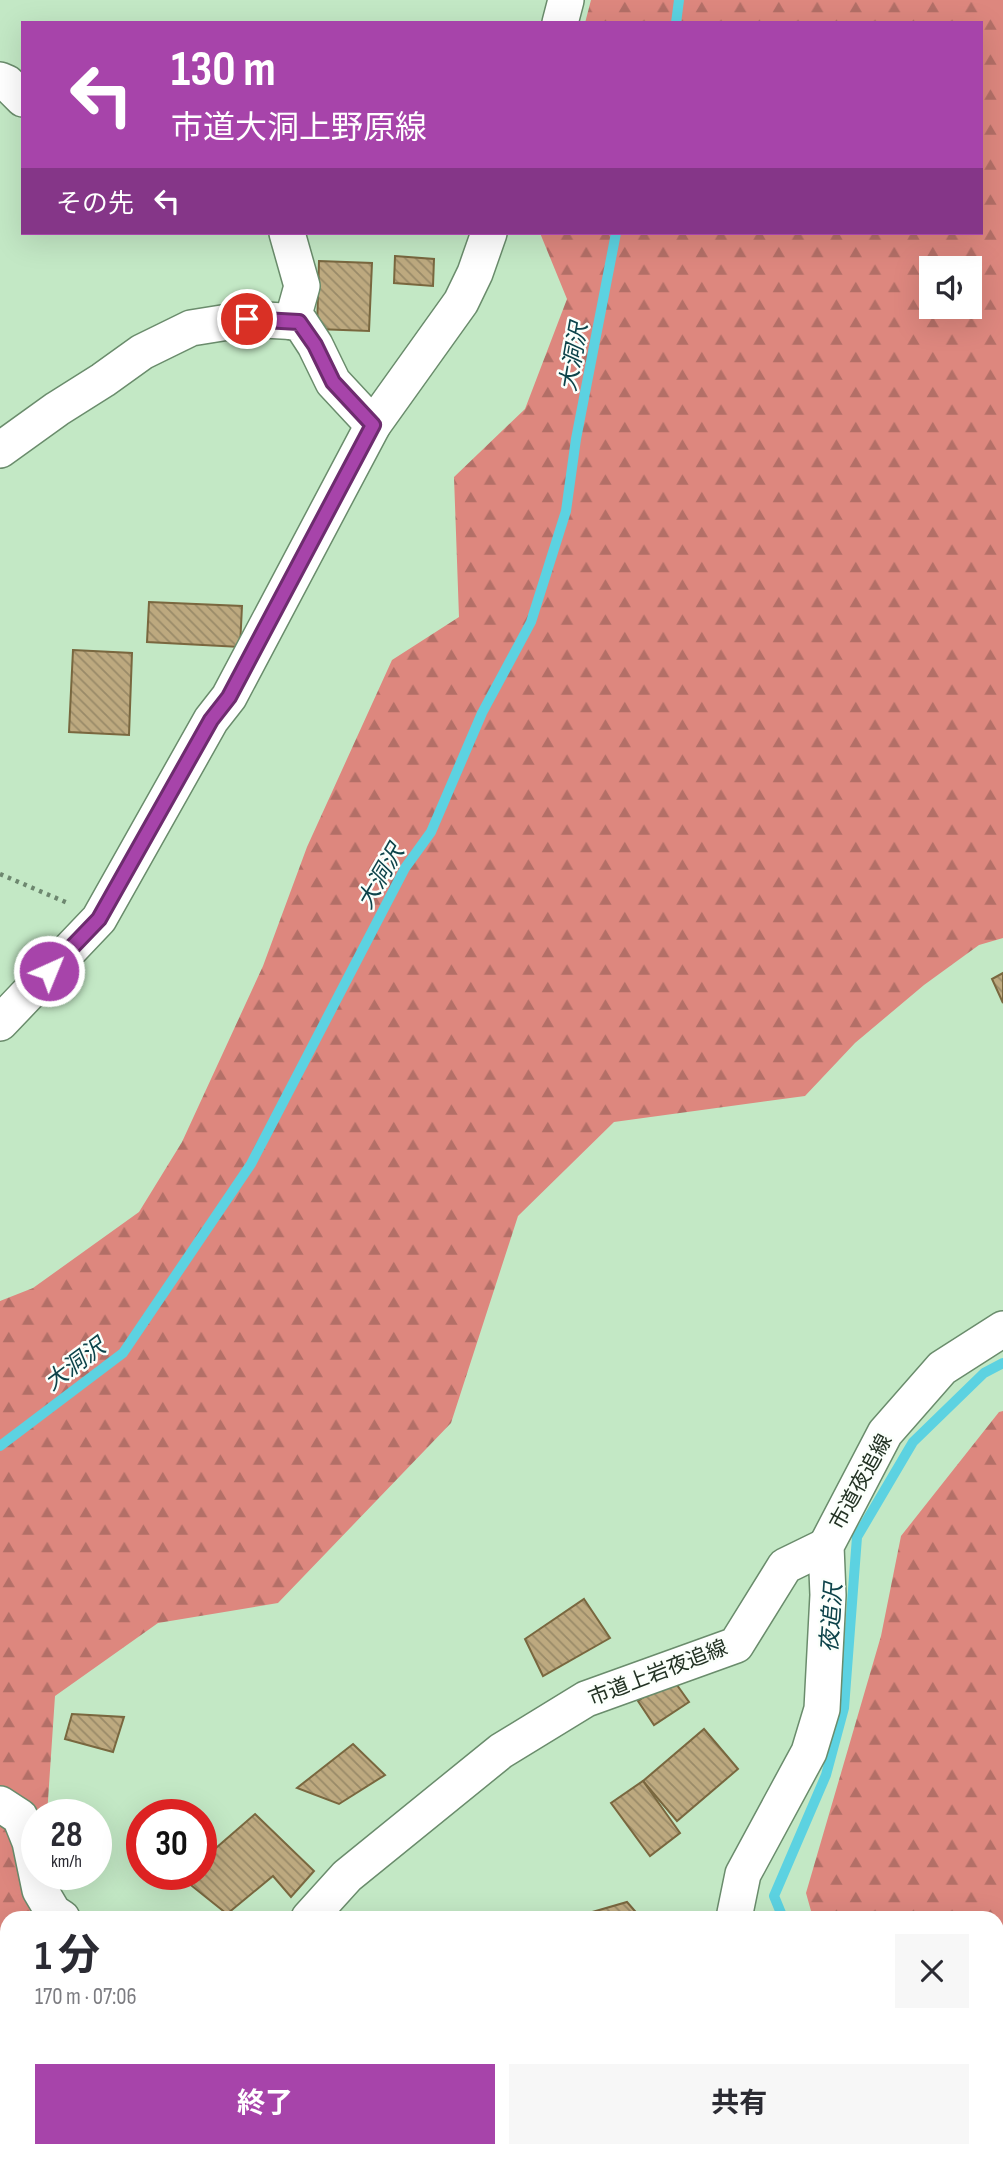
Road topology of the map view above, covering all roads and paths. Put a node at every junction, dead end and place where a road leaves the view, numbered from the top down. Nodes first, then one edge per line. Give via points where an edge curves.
1 (566, 0) edge
2 (561, 21) edge
3 (0, 80) edge
4 (21, 97) edge
5 (288, 235) edge
6 (488, 235) edge
7 (292, 322) junction
8 (373, 425) junction
9 (0, 450) edge
10 (0, 874) edge
11 (99, 919) junction
12 (0, 1023) edge
13 (1003, 1329) edge
14 (825, 1546) junction
15 (0, 1804) edge
16 (52, 1911) edge
17 (315, 1911) edge
18 (734, 1911) edge

1 - 2 street
3 - 4 street
5 - 7 street via 302,286
6 - 8 street via 461,302
7 - 8 street via 299,322 333,382
7 - 9 street via 247,319 191,328 142,352
8 - 11 street via 229,697 211,720
10 - 11 path
11 - 12 street
13 - 14 street, 市道夜追線 via 942,1368 885,1433
14 - 17 street, 市道上岩夜追線 via 785,1566 736,1645 586,1699 501,1751 347,1876
14 - 18 street, 市道夜追線 via 828,1595 822,1709 809,1752 743,1874
15 - 16 street via 20,1817 40,1891

